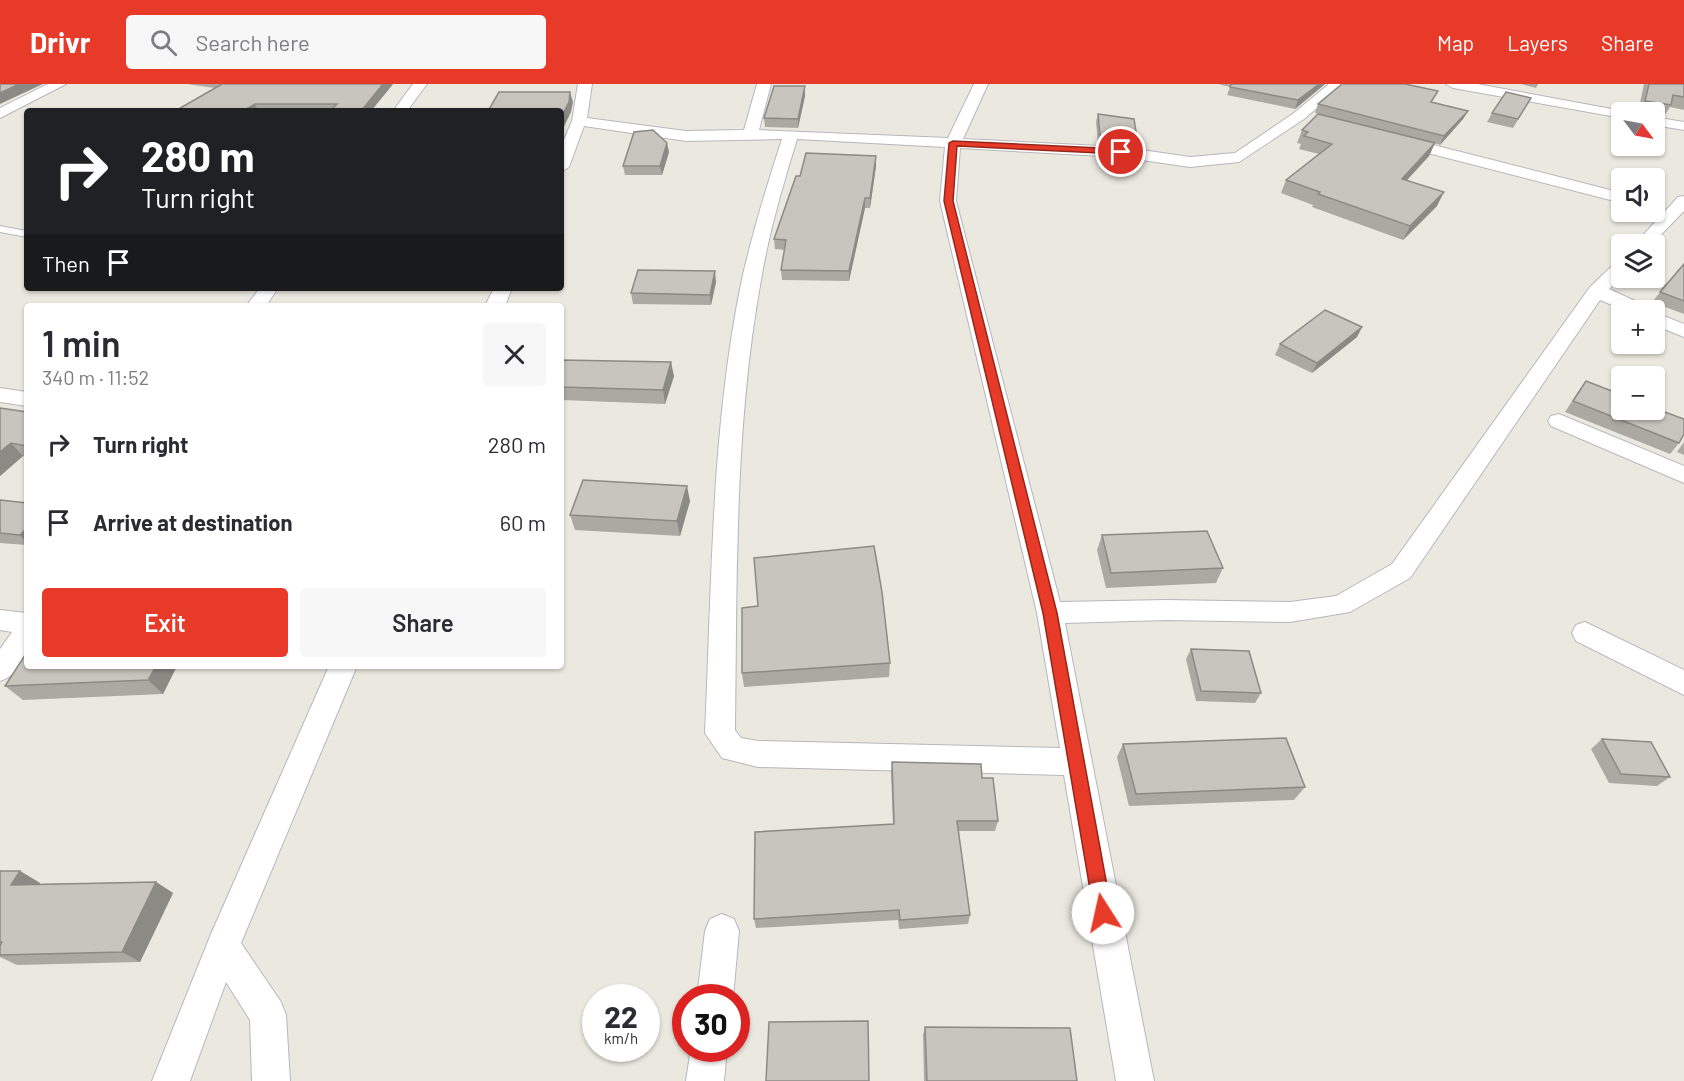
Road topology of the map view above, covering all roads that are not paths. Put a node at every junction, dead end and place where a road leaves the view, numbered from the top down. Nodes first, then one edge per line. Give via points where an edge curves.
1 (59, 84) edge
2 (420, 84) edge
3 (585, 84) edge
4 (764, 84) edge
5 (981, 84) edge
6 (1338, 84) edge
7 (1453, 84) edge
8 (402, 108) edge
9 (1611, 112) edge
10 (0, 114) edge
11 (1299, 116) junction
12 (579, 121) junction
13 (1322, 122) edge
14 (1665, 123) edge
15 (1684, 126) edge
16 (791, 134) junction
17 (750, 135) junction
18 (1379, 136) edge
19 (953, 143) junction
20 (564, 159) edge
21 (1611, 195) edge
22 (1665, 207) edge
23 (1681, 209) edge
24 (0, 229) edge
25 (24, 233) edge
26 (1654, 234) edge
27 (1611, 277) edge
28 (1597, 291) junction
29 (1617, 300) edge
30 (1665, 323) edge
31 (1684, 331) edge
32 (0, 395) edge
33 (24, 399) edge
34 (1559, 421) dead end
35 (1684, 475) edge
36 (1050, 613) junction
37 (0, 620) edge
38 (24, 624) edge
39 (1585, 633) dead end
40 (24, 637) edge
41 (342, 669) edge
42 (0, 670) edge
43 (1684, 683) edge
44 (1075, 762) junction
45 (722, 931) dead end
46 (223, 946) junction
47 (716, 984) edge
48 (707, 1062) edge
49 (171, 1081) edge
50 (272, 1081) edge
51 (705, 1081) edge
52 (1135, 1081) edge

1 - 10 street
2 - 8 street
3 - 12 street
4 - 17 street
5 - 19 street
6 - 11 street
7 - 9 street
11 - 13 street
11 - 19 street via 1239,157 1190,162 1121,152
12 - 17 street via 686,136
12 - 20 street
14 - 15 street
16 - 17 street
16 - 19 street
16 - 44 street via 755,255 738,352 730,439 720,733 732,748 758,754
18 - 21 street
19 - 36 street via 948,201
22 - 23 street
23 - 26 street
24 - 25 lane
27 - 28 street
28 - 29 street
28 - 36 street via 1401,571 1341,605 1290,612
30 - 31 street
32 - 33 street
34 - 35 street
36 - 44 street
37 - 38 street
39 - 43 street
40 - 42 street
41 - 46 street
44 - 52 street
45 - 47 street
46 - 49 street
46 - 50 street via 268,1015
48 - 51 street

